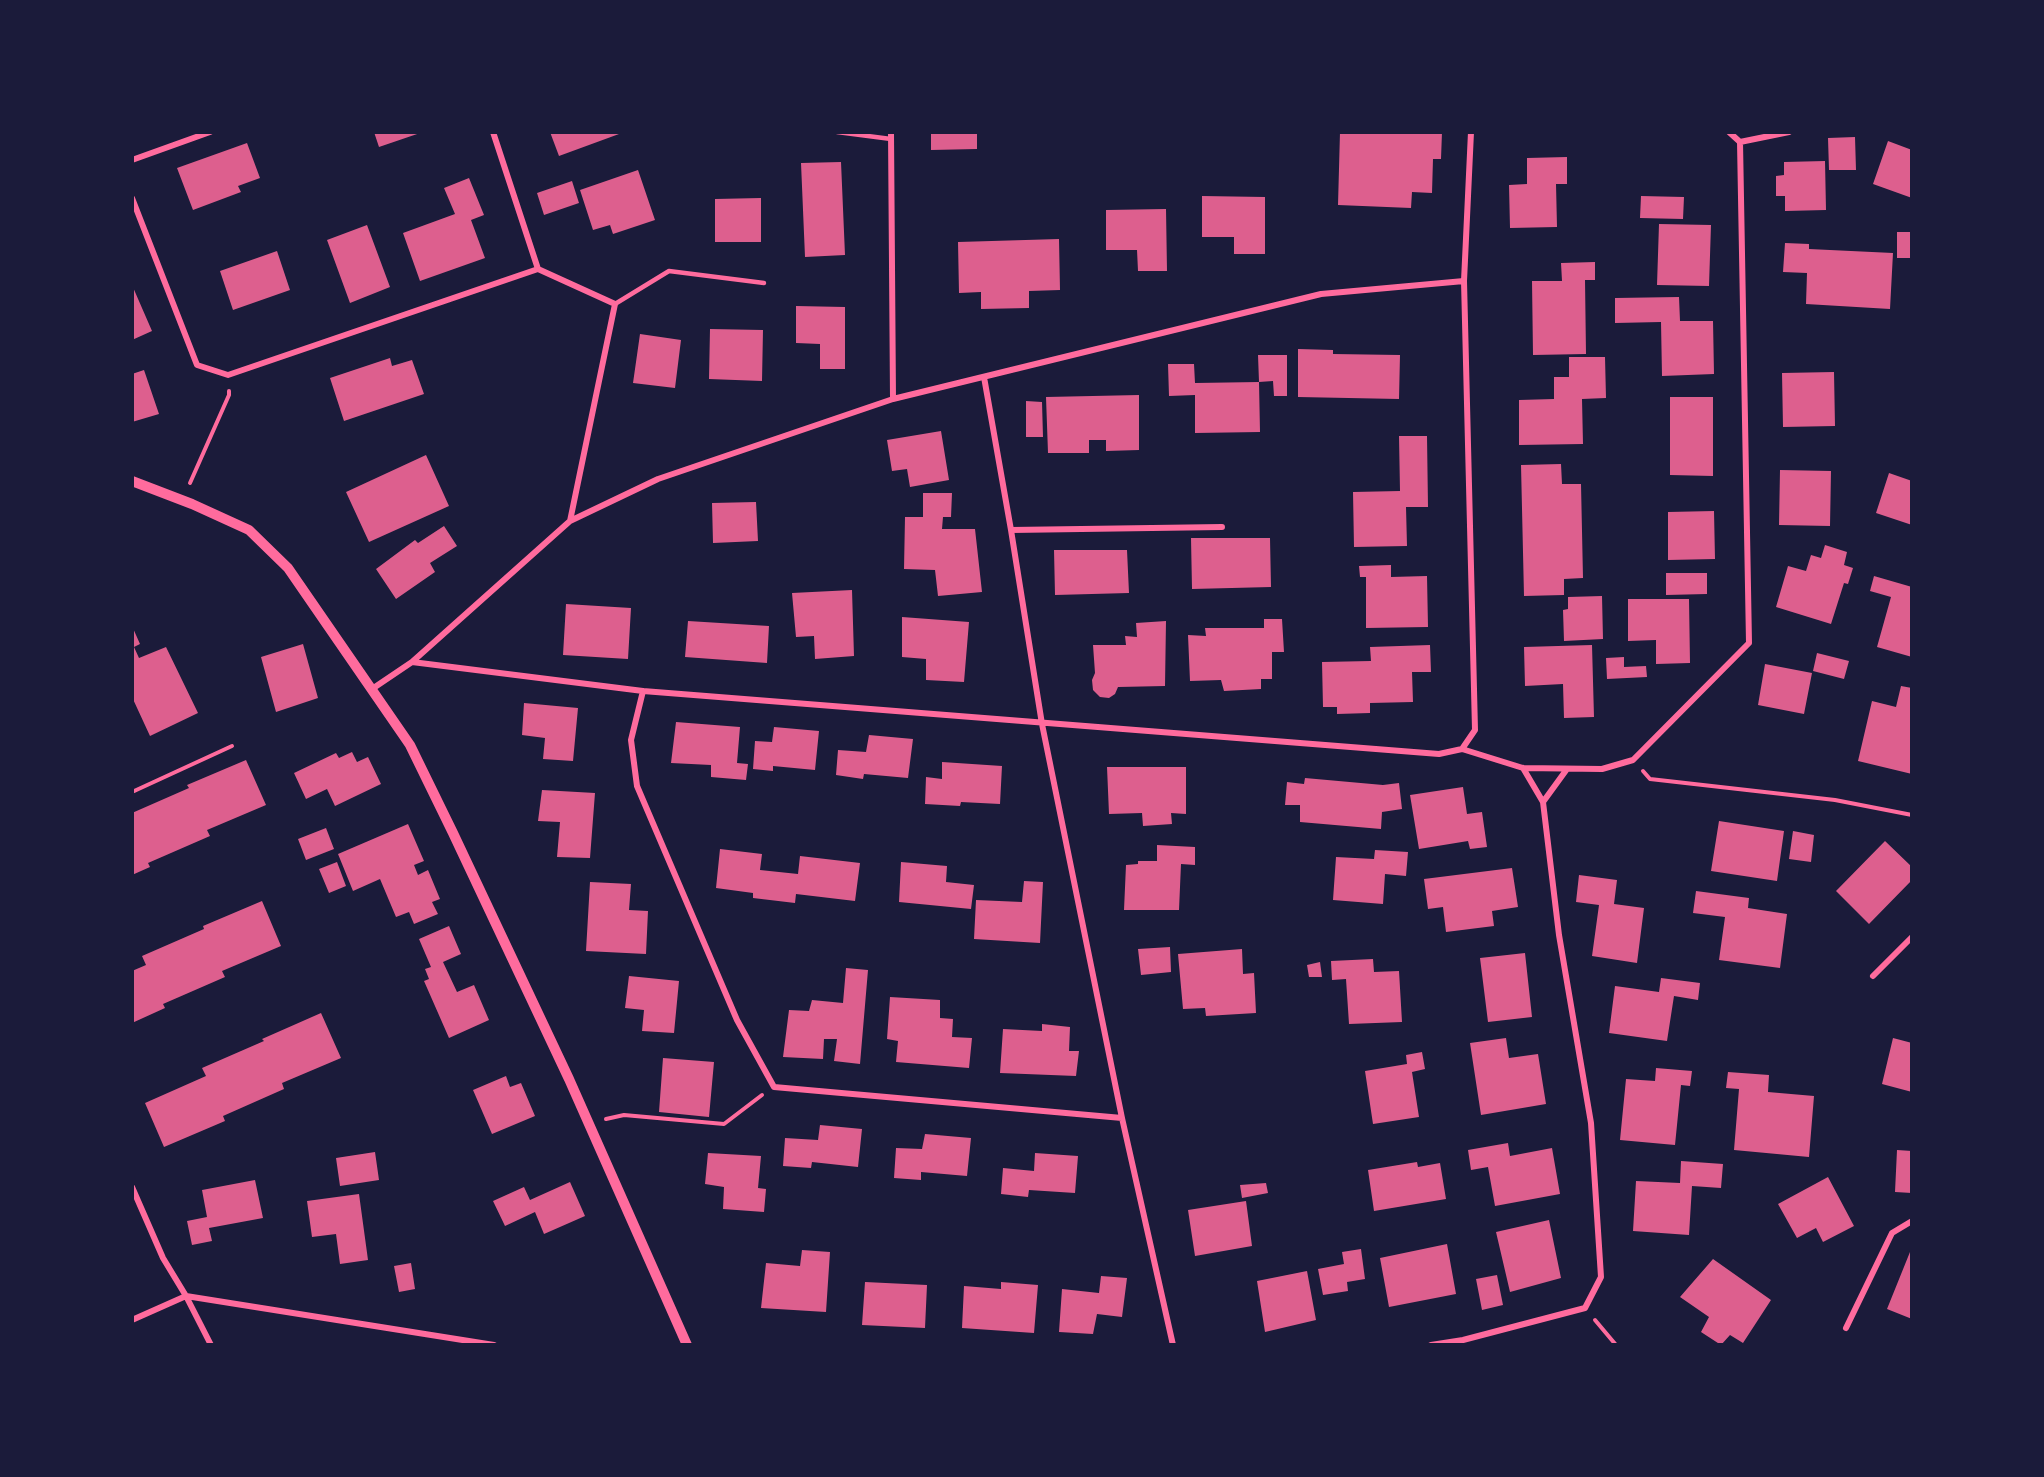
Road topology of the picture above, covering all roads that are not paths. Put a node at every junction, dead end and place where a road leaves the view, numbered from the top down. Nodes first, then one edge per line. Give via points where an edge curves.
1 (210, 132) edge
2 (493, 132) edge
3 (837, 132) edge
4 (1471, 132) edge
5 (1729, 132) edge
6 (1789, 132) edge
7 (891, 136) edge
8 (1740, 142) junction
9 (132, 160) edge
10 (132, 198) edge
11 (538, 269) junction
12 (1464, 280) junction
13 (764, 283) dead end
14 (615, 304) junction
15 (984, 377) junction
16 (893, 399) junction
17 (132, 482) edge
18 (570, 521) junction
19 (1222, 527) dead end
20 (1011, 530) junction
21 (412, 662) junction
22 (372, 689) junction
23 (643, 691) junction
24 (1042, 724) junction
25 (1462, 748) junction
26 (1522, 768) junction
27 (1567, 769) junction
28 (1543, 802) junction
29 (1912, 937) edge
30 (1873, 976) dead end
31 (1122, 1118) junction
32 (132, 1187) edge
33 (1912, 1221) edge
34 (186, 1296) junction
35 (132, 1320) edge
36 (1846, 1328) dead end
37 (1464, 1342) edge
38 (211, 1345) edge
39 (494, 1345) edge
40 (687, 1345) edge
41 (1173, 1345) edge
42 (1431, 1345) edge

1 - 9 street
2 - 11 street
3 - 7 lane
4 - 12 street
5 - 8 street
6 - 8 street
7 - 16 street
8 - 27 street via 1749,643 1633,760 1602,769
10 - 11 street via 197,365 228,375
11 - 14 street
12 - 15 street via 1321,294
12 - 25 street via 1475,730
13 - 14 lane via 669,270
14 - 18 street
15 - 16 street
15 - 20 street
16 - 18 street via 658,479
17 - 22 street via 249,530 288,568
18 - 21 street
19 - 20 street
20 - 24 street
21 - 22 street
21 - 23 street
22 - 40 street via 410,746 453,833
23 - 24 street
23 - 31 street via 631,740 637,786 737,1020 774,1087
24 - 25 street via 1439,754
24 - 31 street
25 - 26 street
26 - 27 street
26 - 28 street
27 - 28 street
28 - 37 street via 1559,935 1591,1123 1601,1277 1585,1308
29 - 30 street
31 - 41 street
32 - 34 street
33 - 36 street via 1892,1233
34 - 35 street
34 - 38 street
34 - 39 street
37 - 42 street

